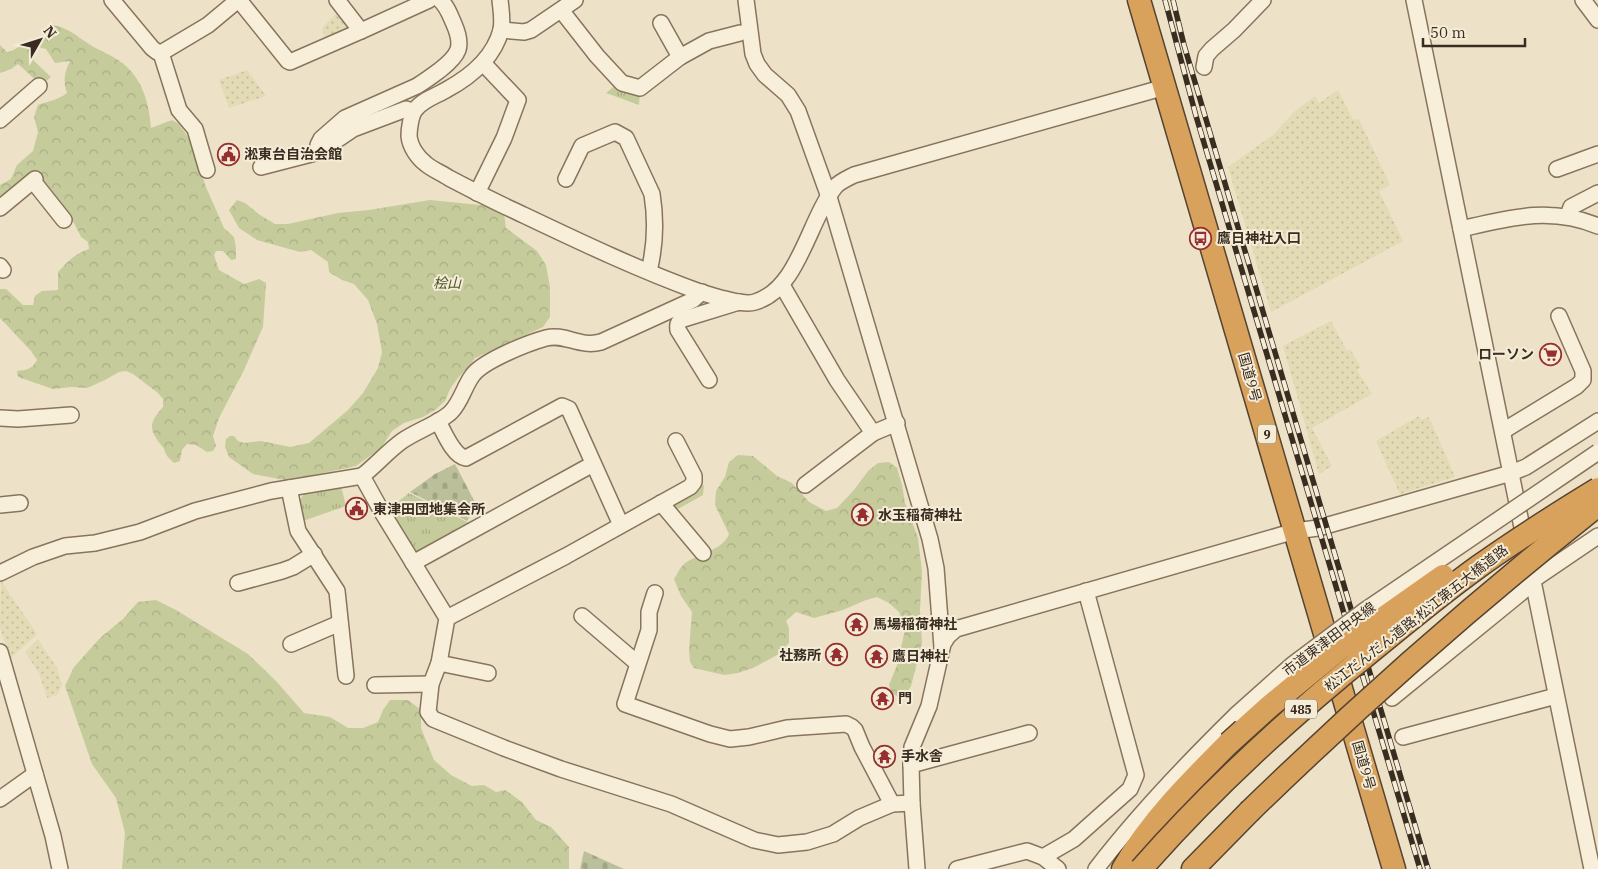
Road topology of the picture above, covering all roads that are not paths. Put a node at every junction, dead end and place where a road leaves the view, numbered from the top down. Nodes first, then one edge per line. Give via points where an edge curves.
1 (112, 0) edge
2 (238, 0) edge
3 (337, 0) edge
4 (429, 0) edge
5 (440, 0) edge
6 (500, 0) edge
7 (574, 0) edge
8 (746, 0) edge
9 (1139, 0) edge
10 (1263, 0) edge
11 (1414, 0) edge
12 (1583, 0) edge
13 (561, 10) junction
14 (1598, 20) edge
15 (661, 23) dead end
16 (501, 30) junction
17 (361, 31) junction
18 (740, 33) dead end
19 (161, 53) junction
20 (686, 54) junction
21 (483, 62) junction
22 (1204, 68) dead end
23 (39, 86) dead end
24 (1165, 87) junction
25 (413, 112) junction
26 (0, 120) edge
27 (319, 152) junction
28 (1598, 154) edge
29 (261, 167) dead end
30 (1557, 169) dead end
31 (207, 170) dead end
32 (566, 179) dead end
33 (1598, 193) edge
34 (477, 194) junction
35 (829, 197) junction
36 (0, 208) edge
37 (1568, 216) junction
38 (64, 220) dead end
39 (1598, 226) edge
40 (1461, 229) junction
41 (649, 271) junction
42 (782, 285) junction
43 (702, 292) junction
44 (738, 302) junction
45 (1559, 316) dead end
46 (709, 380) dead end
47 (71, 415) dead end
48 (0, 418) edge
49 (438, 421) junction
50 (1598, 421) edge
51 (897, 423) junction
52 (1503, 431) junction
53 (873, 433) junction
54 (676, 441) dead end
55 (1598, 452) edge
56 (593, 464) junction
57 (1511, 473) junction
58 (362, 476) junction
59 (805, 485) dead end
60 (289, 488) junction
61 (1598, 489) edge
62 (20, 503) dead end
63 (661, 503) junction
64 (1598, 505) edge
65 (0, 506) edge
66 (621, 525) junction
67 (1295, 532) junction
68 (1598, 536) edge
69 (703, 552) dead end
70 (314, 554) junction
71 (413, 563) junction
72 (1478, 568) junction
73 (0, 573) edge
74 (1533, 581) junction
75 (238, 583) dead end
76 (1086, 591) junction
77 (655, 593) dead end
78 (582, 616) dead end
79 (447, 618) junction
80 (340, 623) junction
81 (291, 644) dead end
82 (942, 649) junction
83 (0, 652) edge
84 (439, 663) junction
85 (637, 663) junction
86 (3, 669) edge
87 (488, 673) dead end
88 (346, 676) dead end
89 (431, 684) junction
90 (375, 685) dead end
91 (1556, 696) junction
92 (1392, 698) dead end
93 (1029, 733) dead end
94 (1403, 737) dead end
95 (911, 765) junction
96 (35, 774) junction
97 (0, 799) edge
98 (912, 803) junction
99 (892, 804) junction
100 (1043, 857) junction
101 (60, 869) edge
102 (917, 869) edge
103 (957, 869) edge
104 (1058, 869) edge
105 (1096, 869) edge
106 (1123, 869) edge
107 (1141, 869) edge
108 (1193, 869) edge
109 (1394, 869) edge
110 (1592, 869) edge

1 - 19 street via 152,48
2 - 17 street via 289,62
2 - 19 street via 208,25
3 - 17 street
4 - 17 street
5 - 27 street via 446,6 458,36 455,58 417,86 345,118 321,139
6 - 16 street
7 - 13 street
8 - 35 street via 757,64 788,95 798,111
9 - 24 highway, 国道9号 / 9
10 - 22 street via 1212,49 1206,56
11 - 40 street
12 - 14 street
13 - 16 street via 524,32
13 - 20 street via 622,82 640,88
15 - 20 street
16 - 21 street
18 - 20 street via 709,41
19 - 31 street via 179,110 196,129
21 - 25 street via 460,82
21 - 34 street via 518,100
23 - 26 street
24 - 35 street via 854,175 836,186
24 - 67 highway, 国道9号 / 9
25 - 27 street via 406,109 353,129
25 - 34 street via 409,136 418,156 428,166
27 - 29 street
28 - 30 street
32 - 41 street via 582,146 615,132 626,138 652,194 653,254
33 - 37 street via 1571,207
34 - 41 street
35 - 42 street
35 - 51 street
36 - 38 street via 34,180
37 - 39 street
37 - 40 street via 1533,215
40 - 52 street
41 - 43 street
42 - 44 street via 768,297 754,303
42 - 53 street via 836,380
43 - 44 street
43 - 49 street via 693,300 601,342 586,344 558,337 546,338 489,361 473,374 452,412
44 - 46 street via 680,320 678,325
45 - 52 street via 1583,372 1583,380
47 - 48 street
49 - 56 street via 456,453 466,458 562,406 569,409
49 - 58 street via 400,442
50 - 57 street
51 - 53 street
51 - 82 street via 930,538 937,578
52 - 57 street
53 - 59 street
54 - 63 street via 694,482
55 - 105 street, 市道東津田中央線, bridge via 1358,616 1292,665 1194,757
56 - 66 street
56 - 71 street
57 - 67 street
57 - 74 street
58 - 60 street
58 - 71 street
60 - 70 street via 298,531
60 - 73 street via 195,511 140,532 95,543 65,546
61 - 72 highway, 松江だんだん道路;松江第五大橋道路 / 485, bridge
62 - 65 street
63 - 66 street
63 - 69 street
64 - 108 highway, bridge via 1541,550 1332,733
66 - 79 street
67 - 76 street
67 - 109 highway, 国道9号 / 9
68 - 74 street
70 - 75 street via 282,571
70 - 80 street via 337,591
71 - 79 street
72 - 106 highway, bridge via 1452,571 1338,650 1270,706 1180,793 1134,850
72 - 107 highway, 松江だんだん道路;松江第五大橋道路 / 485, bridge via 1323,690 1265,741
74 - 91 street
74 - 92 street
76 - 82 street via 956,629 948,636
76 - 100 street via 1136,775 1130,789 1074,839
77 - 85 street via 649,612 649,630
78 - 85 street
79 - 84 street
80 - 81 street
80 - 88 street
82 - 95 street via 929,706 912,747
83 - 86 street
84 - 87 street
84 - 89 street
85 - 99 street via 625,704 710,734 730,739 796,727 846,724 852,727
86 - 96 street
89 - 90 street
89 - 99 street via 428,712 433,719 553,766 671,804 754,840 778,845 807,842 833,834
91 - 94 street
91 - 110 street
93 - 95 street
95 - 98 street
96 - 97 street
96 - 101 street
98 - 99 street
98 - 102 street
100 - 103 street via 1027,851
100 - 104 street

